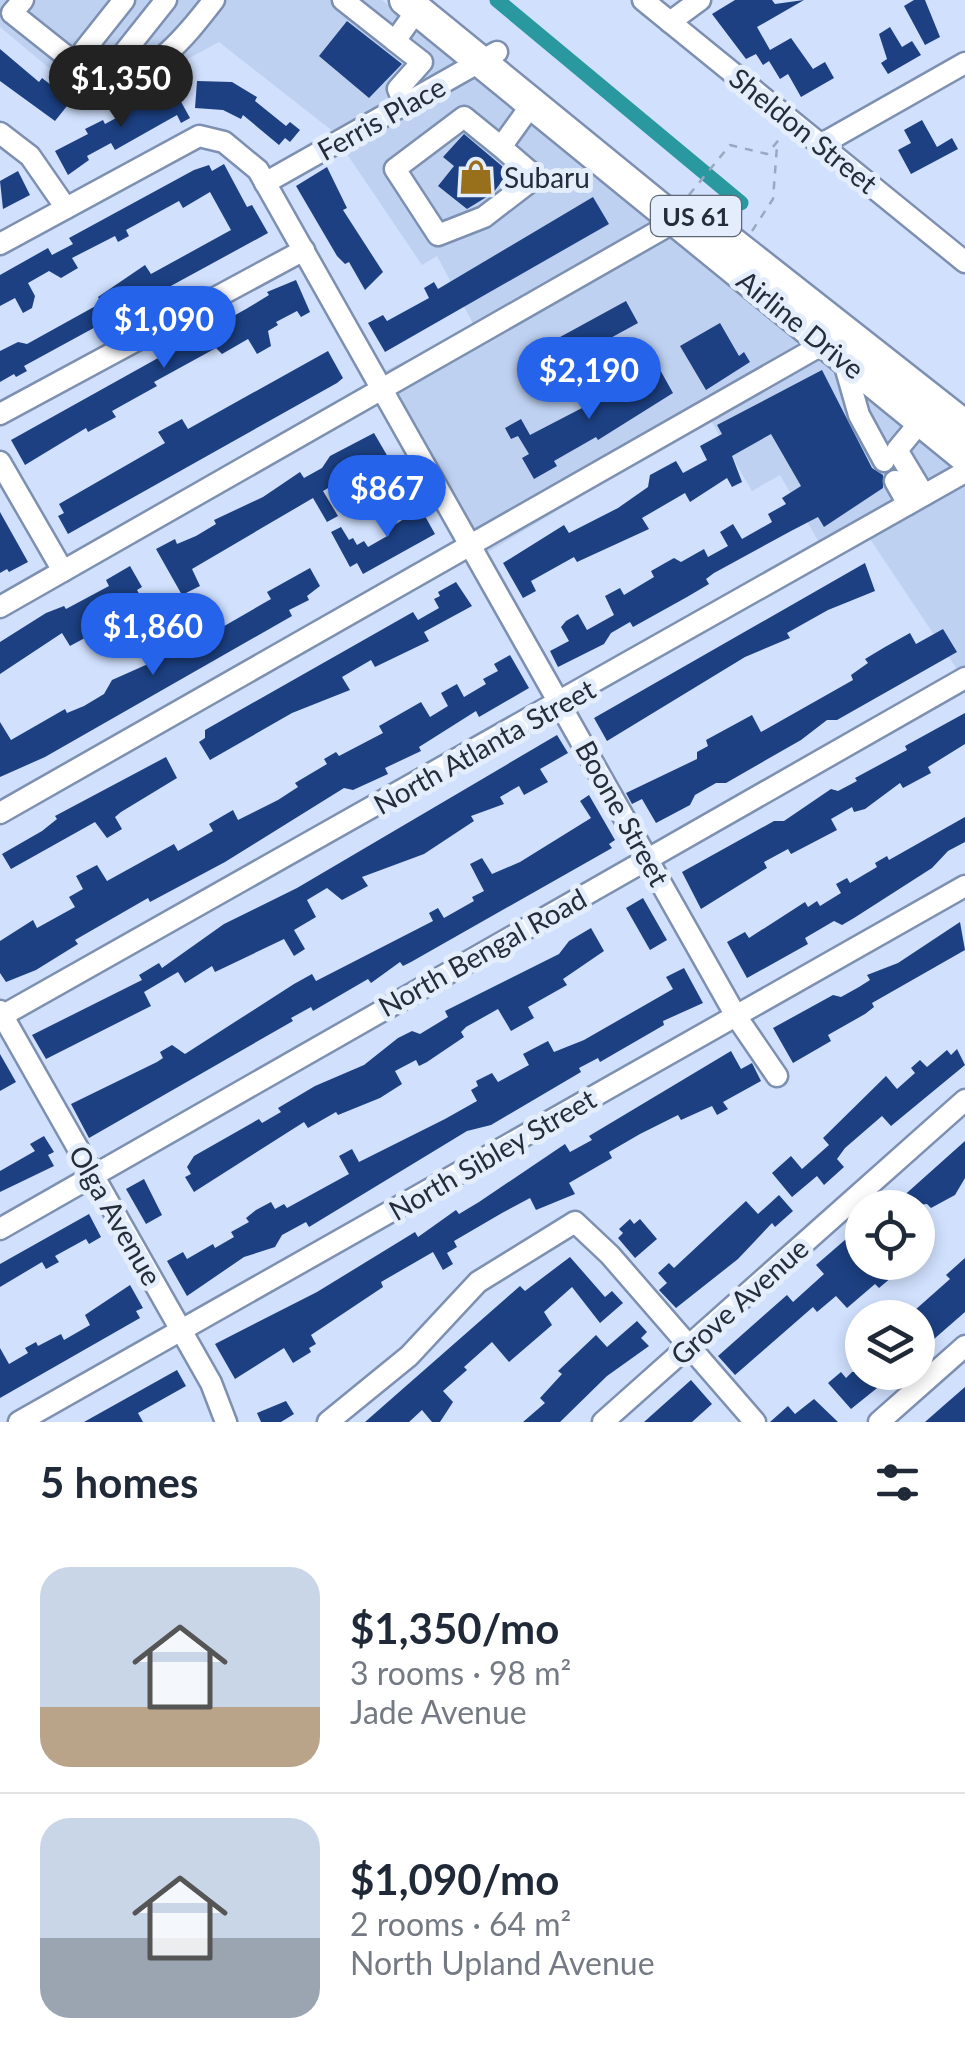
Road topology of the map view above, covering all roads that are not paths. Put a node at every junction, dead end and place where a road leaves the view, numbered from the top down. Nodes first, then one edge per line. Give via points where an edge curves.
1 (23, 0) edge
2 (124, 0) edge
3 (166, 0) edge
4 (214, 0) edge
5 (343, 0) edge
6 (643, 0) edge
7 (700, 0) edge
8 (418, 3) edge
9 (670, 22) junction
10 (394, 41) junction
11 (489, 57) junction
12 (74, 62) junction
13 (965, 63) edge
14 (100, 83) junction
15 (532, 104) junction
16 (404, 105) junction
17 (0, 133) edge
18 (822, 144) junction
19 (501, 147) junction
20 (265, 182) junction
21 (688, 207) junction
22 (66, 208) junction
23 (0, 244) edge
24 (304, 250) junction
25 (965, 262) edge
26 (837, 342) junction
27 (384, 388) junction
28 (0, 414) edge
29 (921, 421) junction
30 (965, 426) edge
31 (965, 457) edge
32 (884, 461) dead end
33 (0, 462) edge
34 (965, 472) edge
35 (895, 482) dead end
36 (916, 499) junction
37 (472, 545) junction
38 (62, 571) junction
39 (0, 607) edge
40 (965, 678) edge
41 (562, 703) junction
42 (0, 813) edge
43 (648, 858) junction
44 (965, 886) edge
45 (1, 1014) edge
46 (736, 1016) junction
47 (776, 1076) dead end
48 (965, 1100) edge
49 (93, 1173) junction
50 (0, 1228) edge
51 (180, 1328) junction
52 (689, 1346) junction
53 (965, 1346) edge
54 (20, 1422) edge
55 (226, 1422) edge
56 (328, 1422) edge
57 (603, 1422) edge
58 (755, 1422) edge
59 (880, 1422) edge

1 - 12 street via 12,14
2 - 12 street
3 - 14 street
4 - 14 street via 164,57 126,81
5 - 10 street
6 - 9 street, Sheldon Street
7 - 9 street
8 - 10 street
8 - 11 highway, Airline Drive / US 61
9 - 18 street, Sheldon Street
10 - 16 street via 422,62 398,89
11 - 15 highway, Airline Drive / US 61
11 - 16 street, Ferris Place
11 - 21 highway, Airline Drive / US 61
12 - 14 street
13 - 18 street
15 - 19 street
15 - 21 highway, Airline Drive / US 61
16 - 20 street, Ferris Place
17 - 22 street via 30,156
18 - 25 street, Sheldon Street
19 - 19 street via 536,177 484,216 438,235 394,170 464,118
20 - 22 street, Boone Street via 224,142 198,136
20 - 24 street, Boone Street
21 - 26 highway, Airline Drive / US 61
21 - 26 highway, Airline Drive / US 61
21 - 27 street
22 - 23 street
24 - 27 street, Boone Street
24 - 28 street
26 - 29 highway, Airline Drive / US 61
26 - 30 highway, Airline Drive / US 61
26 - 32 street via 858,415
26 - 37 street
27 - 37 street, Boone Street
27 - 38 street
29 - 31 highway, Airline Drive / US 61
29 - 36 street via 898,450
33 - 38 street
34 - 36 street, North Atlanta Street
35 - 36 street
36 - 41 street, North Atlanta Street
37 - 41 street, Boone Street
37 - 42 street
38 - 39 street
40 - 43 street, North Bengal Road
41 - 43 street, Boone Street
41 - 45 street, North Atlanta Street
43 - 46 street, Boone Street
43 - 49 street, North Bengal Road
44 - 46 street, North Sibley Street
45 - 49 street, Olga Avenue
46 - 47 street, Boone Street
46 - 51 street, North Sibley Street
48 - 52 street, Grove Avenue
49 - 50 street, North Bengal Road
49 - 51 street, Olga Avenue
51 - 54 street, North Sibley Street
51 - 55 street, Olga Avenue
52 - 56 street via 575,1222 478,1282 410,1356
52 - 57 street, Grove Avenue
52 - 58 street
53 - 59 street

